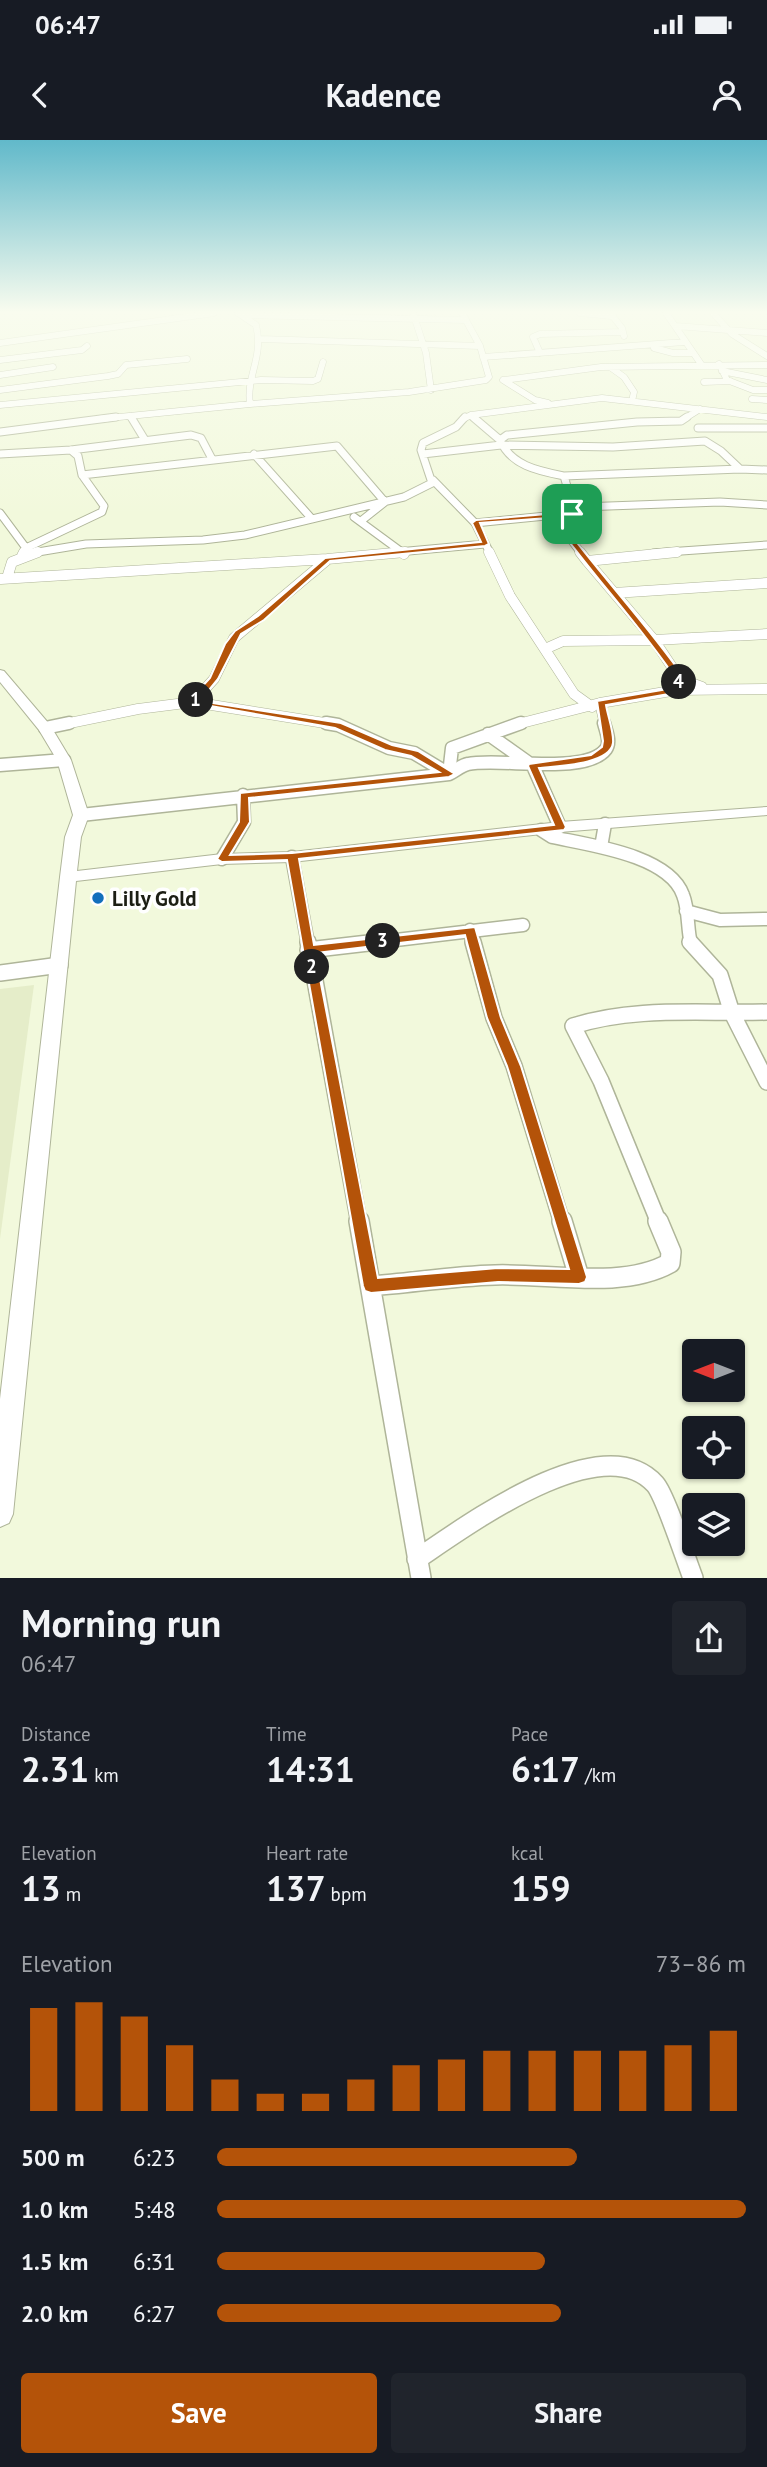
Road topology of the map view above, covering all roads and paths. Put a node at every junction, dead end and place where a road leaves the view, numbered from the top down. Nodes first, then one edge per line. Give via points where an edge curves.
1 (76, 380) edge
2 (313, 380) edge
3 (429, 380) edge
4 (486, 380) edge
5 (504, 380) edge
6 (627, 380) edge
7 (730, 381) joint
8 (251, 382) junction
9 (704, 382) dead end
10 (0, 390) edge
11 (431, 390) junction
12 (767, 390) edge
13 (752, 400) dead end
14 (767, 400) edge
15 (632, 401) junction
16 (250, 404) junction
17 (555, 404) junction
18 (0, 405) edge
19 (700, 409) junction
20 (471, 415) junction
21 (130, 416) junction
22 (767, 417) edge
23 (685, 420) junction
24 (698, 428) junction
25 (767, 428) edge
26 (0, 432) edge
27 (145, 440) junction
28 (705, 440) junction
29 (500, 442) junction
30 (71, 450) junction
31 (254, 454) junction
32 (423, 454) junction
33 (2, 456) edge
34 (212, 459) junction
35 (740, 469) junction
36 (767, 470) edge
37 (82, 475) junction
38 (564, 477) junction
39 (433, 480) junction
40 (385, 502) junction
41 (767, 505) edge
42 (581, 507) junction
43 (0, 513) edge
44 (344, 513) junction
45 (572, 514) junction
46 (542, 516) junction
47 (312, 519) junction
48 (361, 521) junction
49 (558, 522) junction
50 (475, 523) junction
51 (485, 544) junction
52 (767, 545) edge
53 (24, 552) junction
54 (404, 554) junction
55 (327, 559) junction
56 (587, 561) junction
57 (3, 579) edge
58 (767, 583) edge
59 (614, 593) junction
60 (766, 635) edge
61 (654, 640) junction
62 (545, 649) junction
63 (0, 674) edge
64 (679, 685) junction
65 (767, 689) edge
66 (193, 702) junction
67 (596, 705) junction
68 (45, 727) junction
69 (488, 734) junction
70 (64, 760) junction
71 (0, 765) edge
72 (533, 766) junction
73 (449, 774) junction
74 (243, 795) junction
75 (767, 811) edge
76 (81, 815) junction
77 (605, 824) junction
78 (560, 827) junction
79 (541, 830) junction
80 (601, 847) junction
81 (292, 857) junction
82 (222, 859) junction
83 (68, 877) junction
84 (685, 911) junction
85 (767, 919) edge
86 (523, 925) dead end
87 (470, 930) junction
88 (308, 950) junction
89 (60, 965) junction
90 (0, 973) edge
91 (767, 1012) edge
92 (732, 1013) junction
93 (767, 1082) edge
94 (579, 1277) junction
95 (371, 1286) junction
96 (0, 1514) edge
97 (419, 1568) edge
98 (693, 1578) edge

1 - 10 street
2 - 8 street
3 - 11 street
4 - 11 street
5 - 17 street via 537,402
6 - 15 street via 634,392
7 - 9 street
7 - 12 street
8 - 16 street
8 - 18 street
11 - 16 street
13 - 14 street
15 - 17 street via 595,398
15 - 19 street
16 - 21 street
17 - 20 street
19 - 22 street
19 - 23 street
20 - 29 street
20 - 32 street via 423,443
21 - 26 street
21 - 27 street
23 - 24 street
23 - 29 street via 507,435
24 - 25 street
24 - 28 street via 710,438
27 - 30 street
27 - 34 street via 197,436
28 - 29 street via 613,447
28 - 35 street
29 - 32 street
29 - 38 street via 526,466
30 - 33 street
30 - 37 street via 78,456
31 - 34 street
31 - 40 street via 337,446
31 - 47 street
32 - 39 street
34 - 37 street
35 - 36 street
35 - 38 street
37 - 53 street via 104,506 102,512
38 - 42 street via 569,494
39 - 40 street via 424,489
39 - 50 street
40 - 44 street
40 - 48 street
41 - 42 street via 720,502
42 - 45 street
43 - 53 street
44 - 47 street
44 - 48 street
45 - 46 street
45 - 49 street
46 - 49 street
46 - 50 street
47 - 53 street via 227,538
48 - 54 street
49 - 56 street
50 - 51 street
51 - 54 street
51 - 62 street via 510,596
52 - 56 street
53 - 57 street
54 - 55 street
55 - 57 street
55 - 66 street via 238,633 214,679
56 - 59 street
58 - 59 street
59 - 61 street
60 - 61 street
61 - 62 street via 562,641
61 - 64 street
62 - 67 street via 574,694
63 - 68 main road
64 - 65 street
64 - 67 street
66 - 68 street
66 - 73 street via 338,725 389,748 414,753
67 - 69 street
67 - 72 street via 608,741 606,749 594,758
68 - 70 main road
69 - 72 street
69 - 73 street via 452,748
70 - 71 street
70 - 76 main road
72 - 73 street via 468,764
72 - 78 street
73 - 74 street
74 - 76 street
74 - 82 street via 244,822
75 - 77 main road
76 - 83 main road
77 - 78 main road
77 - 80 street
78 - 79 main road
79 - 80 street via 552,837
79 - 81 main road
80 - 84 street via 630,855 671,876 684,896
81 - 82 main road
81 - 88 street
82 - 83 main road
83 - 89 main road
84 - 85 street via 720,920
84 - 92 street via 691,945 720,975
86 - 87 street
87 - 88 street
87 - 94 street
88 - 95 street
89 - 90 street
89 - 96 main road
91 - 92 street
92 - 93 street
92 - 94 street via 604,1017 573,1026 601,1081 671,1252 670,1263 660,1271
94 - 95 street via 498,1275
95 - 97 street
97 - 98 street via 498,1505 543,1482 626,1466 647,1473 656,1485

